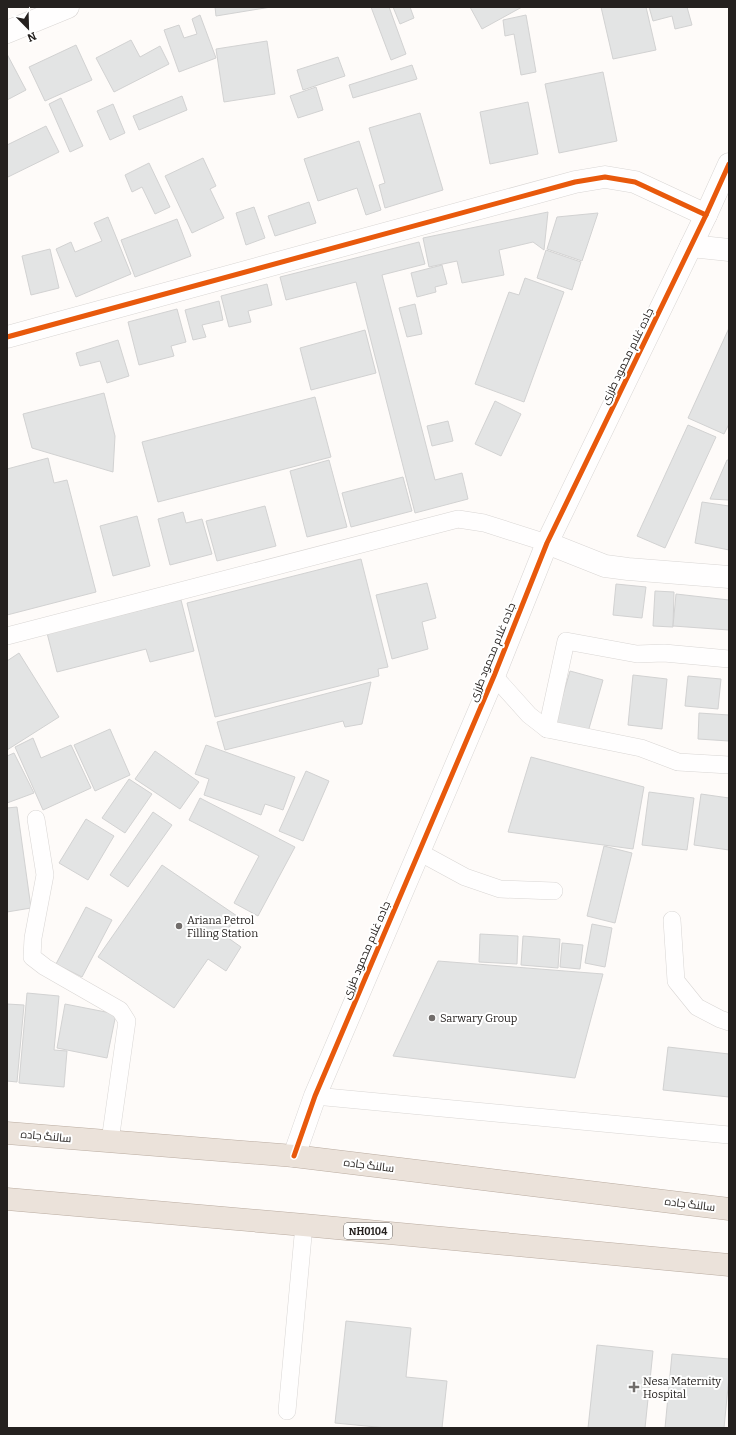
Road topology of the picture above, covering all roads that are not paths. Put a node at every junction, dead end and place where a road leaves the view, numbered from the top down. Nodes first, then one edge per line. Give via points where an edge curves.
1 (68, 7) edge
2 (7, 32) edge
3 (729, 164) edge
4 (706, 215) junction
5 (691, 246) junction
6 (729, 250) edge
7 (7, 337) edge
8 (547, 543) junction
9 (729, 577) edge
10 (7, 636) edge
11 (729, 659) edge
12 (494, 676) junction
13 (547, 730) junction
14 (729, 766) edge
15 (36, 819) dead end
16 (419, 852) junction
17 (554, 891) dead end
18 (672, 920) dead end
19 (729, 1022) edge
20 (315, 1096) junction
21 (7, 1133) edge
22 (729, 1135) edge
23 (110, 1141) junction
24 (294, 1156) junction
25 (7, 1199) edge
26 (729, 1209) edge
27 (304, 1225) junction
28 (729, 1265) edge
29 (287, 1411) dead end

1 - 2 street
3 - 4 street, جاده غلام‌ محمود طرزی
4 - 5 street, جاده غلام‌ محمود طرزی
4 - 7 street via 635,182 605,177 575,182
5 - 6 street
5 - 8 street, جاده غلام‌ محمود طرزی
8 - 9 street via 605,566
8 - 10 lane via 484,523 458,519
8 - 12 street, جاده غلام‌ محمود طرزی
11 - 13 lane via 664,653 637,654 566,641
12 - 13 lane via 529,715
12 - 16 street, جاده غلام‌ محمود طرزی
13 - 14 lane via 641,748 678,762
15 - 23 lane via 45,875 32,957 120,1010 127,1021
16 - 17 lane via 465,877 500,889
16 - 20 street, جاده غلام‌ محمود طرزی
18 - 19 lane via 676,981 697,1007 720,1020
20 - 22 lane
20 - 24 street, جاده غلام‌ محمود طرزی
21 - 23 highway, سالنگ جاده
23 - 24 highway, سالنگ جاده
24 - 26 highway, سالنگ جاده
25 - 27 highway, NH0104
27 - 28 highway, NH0104
27 - 29 lane

